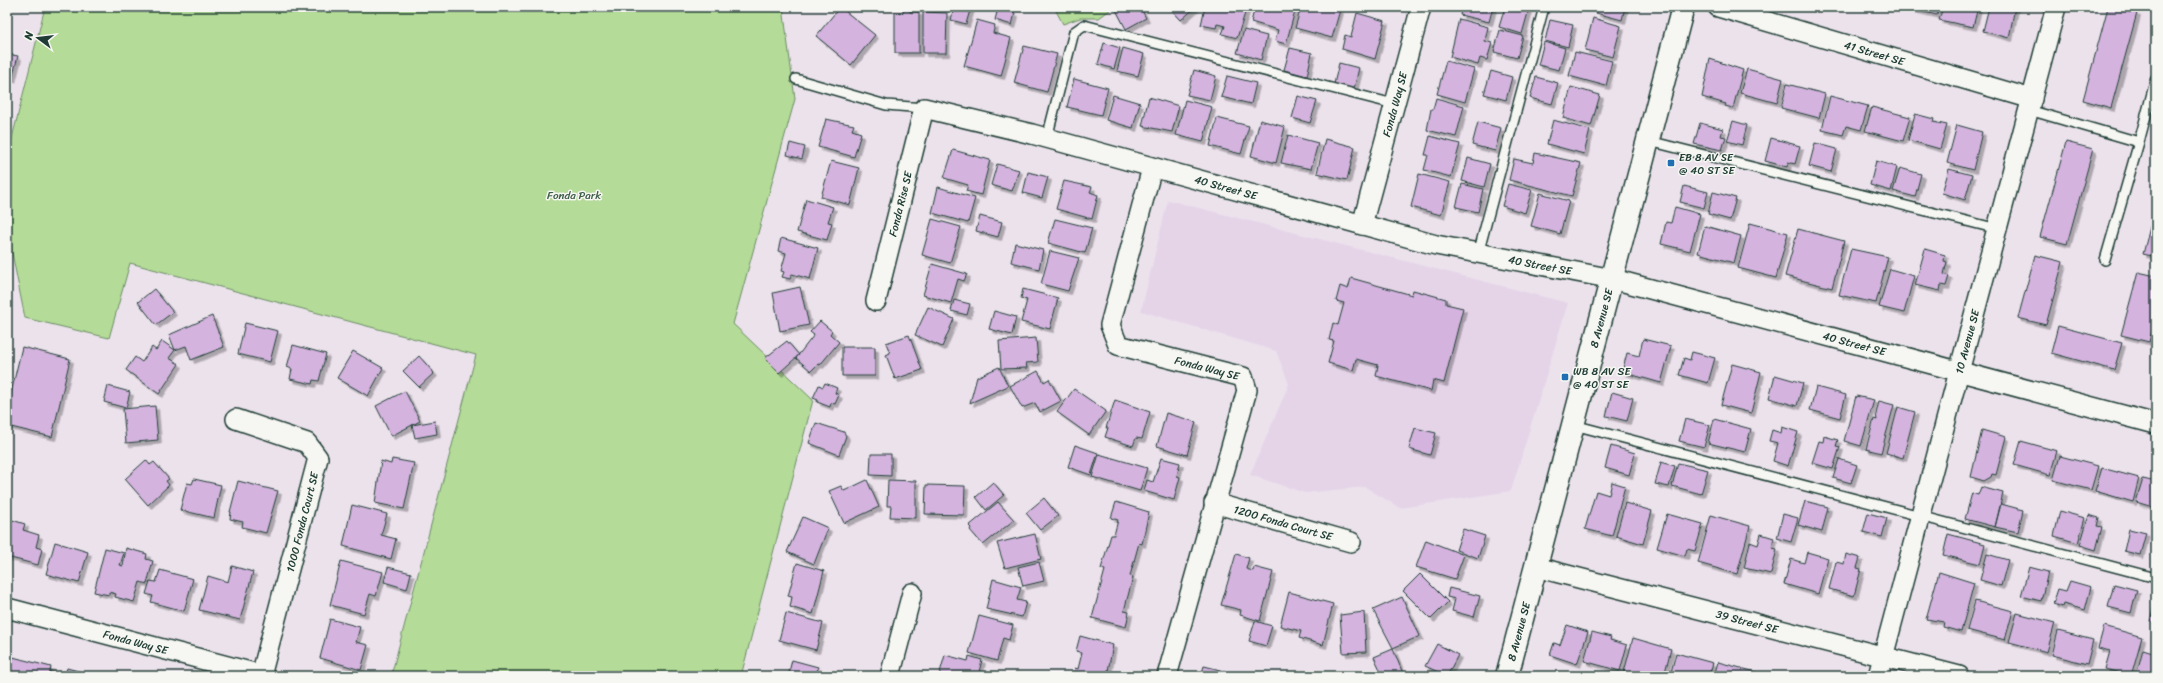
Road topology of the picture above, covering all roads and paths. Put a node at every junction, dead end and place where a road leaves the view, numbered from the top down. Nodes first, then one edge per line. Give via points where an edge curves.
1 (1421, 7) edge
2 (1544, 7) edge
3 (1683, 7) edge
4 (1718, 7) edge
5 (2056, 7) edge
6 (2156, 78) edge
7 (796, 79) dead end
8 (1394, 104) junction
9 (2031, 105) junction
10 (924, 108) junction
11 (1047, 138) junction
12 (1649, 141) junction
13 (2139, 142) junction
14 (1152, 168) junction
15 (1362, 225) junction
16 (1998, 229) junction
17 (1478, 254) junction
18 (2105, 260) dead end
19 (1613, 279) junction
20 (876, 301) dead end
21 (1960, 370) junction
22 (236, 419) dead end
23 (2156, 424) edge
24 (1574, 425) junction
25 (1214, 503) junction
26 (1921, 516) junction
27 (1351, 542) dead end
28 (1536, 567) junction
29 (2156, 578) edge
30 (912, 593) dead end
31 (7, 608) edge
32 (1884, 656) junction
33 (262, 676) edge
34 (890, 676) edge
35 (1167, 676) edge
36 (1507, 676) edge
37 (1878, 676) edge
38 (1958, 676) edge

1 - 8 street, Fonda Way SE
2 - 17 lane
3 - 12 street, 8 Avenue SE
4 - 9 street, 41 Street SE
5 - 9 street, 10 Avenue SE
6 - 13 lane
7 - 10 lane via 886,104
8 - 11 lane via 1084,25 1074,32
8 - 15 street, Fonda Way SE
9 - 13 lane
9 - 16 street, 10 Avenue SE
10 - 11 street, 40 Street SE
10 - 20 street, Fonda Rise SE
11 - 14 street, 40 Street SE
12 - 16 lane
12 - 19 street, 8 Avenue SE
13 - 18 lane
14 - 15 street, 40 Street SE
14 - 25 street, Fonda Way SE via 1110,325 1118,345 1243,377 1247,390
15 - 17 street, 40 Street SE
16 - 21 street, 10 Avenue SE
17 - 19 street, 40 Street SE
19 - 21 street, 40 Street SE
19 - 24 street, 8 Avenue SE
21 - 23 street, 40 Street SE
21 - 26 street, 10 Avenue SE
22 - 33 street, 1000 Fonda Court SE via 307,443 318,458
24 - 26 lane
24 - 28 street, 8 Avenue SE
25 - 27 street, 1200 Fonda Court SE
25 - 35 street, Fonda Way SE
26 - 29 lane
26 - 32 street, 10 Avenue SE
28 - 32 street, 39 Street SE
28 - 36 street, 8 Avenue SE
30 - 34 street
31 - 33 street, Fonda Way SE
32 - 37 street, 10 Avenue SE
32 - 38 street, 39 Street SE

